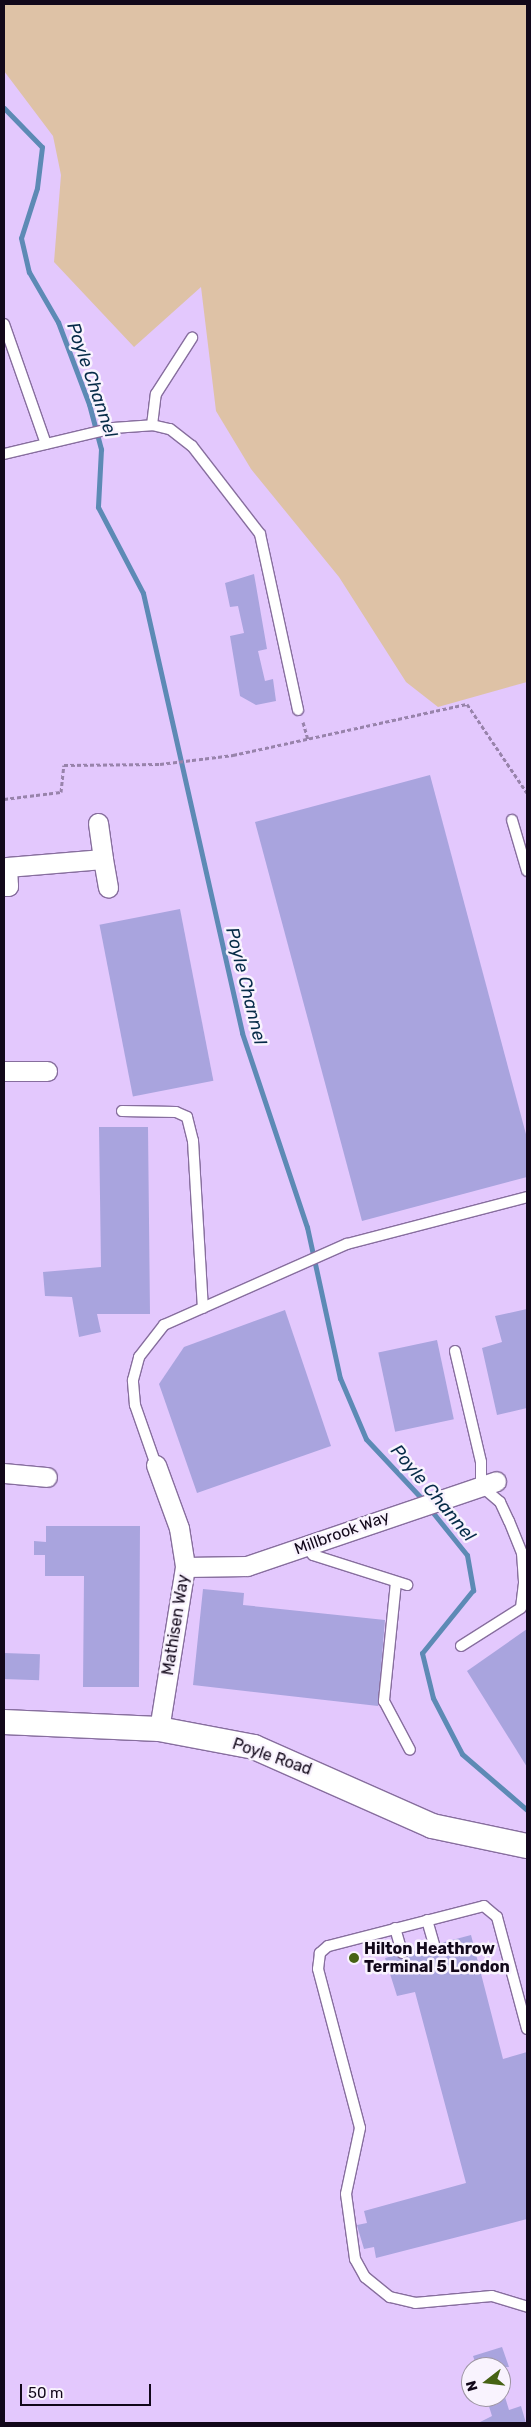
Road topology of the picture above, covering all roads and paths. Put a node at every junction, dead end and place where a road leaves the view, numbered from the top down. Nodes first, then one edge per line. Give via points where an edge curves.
1 (4, 324) edge
2 (192, 338) dead end
3 (152, 426) junction
4 (46, 444) junction
5 (4, 454) edge
6 (298, 710) joint
7 (308, 739) junction
8 (527, 793) edge
9 (4, 799) edge
10 (512, 820) dead end
11 (98, 823) dead end
12 (103, 859) junction
13 (527, 871) edge
14 (4, 886) edge
15 (108, 888) dead end
16 (4, 1071) edge
17 (47, 1071) dead end
18 (122, 1110) dead end
19 (527, 1197) edge
20 (203, 1308) junction
21 (455, 1351) dead end
22 (156, 1465) joint
23 (4, 1473) edge
24 (47, 1476) dead end
25 (489, 1484) junction
26 (305, 1546) junction
27 (185, 1567) junction
28 (396, 1582) junction
29 (406, 1585) dead end
30 (461, 1646) dead end
31 (4, 1722) edge
32 (159, 1729) junction
33 (410, 1750) dead end
34 (527, 1846) edge
35 (427, 1920) junction
36 (395, 1928) junction
37 (434, 1945) dead end
38 (402, 1954) dead end
39 (527, 2029) edge
40 (527, 2307) edge

1 - 4 lane
2 - 3 lane via 153,402
3 - 4 lane via 113,428
3 - 6 lane via 170,429 192,446 260,534
4 - 5 lane
6 - 7 path
7 - 8 path via 467,704
7 - 9 path via 160,764 64,765 61,792
10 - 13 lane
11 - 12 street
12 - 14 street via 7,866 8,886
12 - 15 street
16 - 17 street
18 - 20 lane via 176,1112 186,1116 193,1141
19 - 20 lane via 347,1244
20 - 22 lane via 164,1325 138,1357 133,1380 135,1405
21 - 25 lane
22 - 27 street, Mathisen Way via 179,1528
23 - 24 street
25 - 26 street, Millbrook Way
25 - 30 lane via 522,1554 524,1583 521,1608
26 - 27 street, Millbrook Way via 246,1566
26 - 28 lane via 313,1555
27 - 32 street, Mathisen Way
28 - 29 lane
28 - 33 lane via 384,1701
31 - 32 street, Poyle Road
32 - 34 street, Poyle Road via 254,1747 432,1826
35 - 36 lane
35 - 37 lane
35 - 39 lane via 476,1907 492,1909
36 - 38 lane
36 - 40 lane via 328,1946 320,1953 318,1969 360,2128 346,2194 350,2240 365,2277 390,2297 415,2303 492,2296

